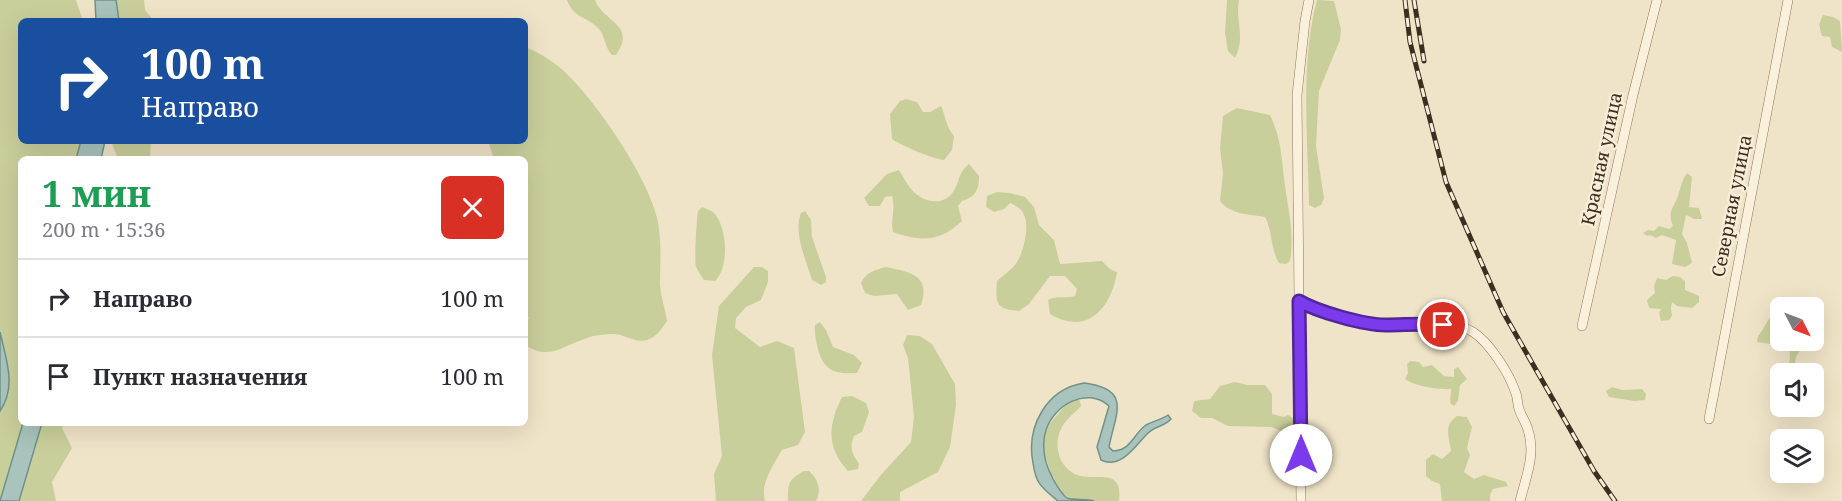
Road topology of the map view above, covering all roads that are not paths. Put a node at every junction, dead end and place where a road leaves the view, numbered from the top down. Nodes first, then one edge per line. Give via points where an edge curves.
1 (1309, 0) edge
2 (1657, 0) edge
3 (1788, 0) edge
4 (1299, 301) junction
5 (1582, 326) dead end
6 (1709, 418) dead end
7 (1301, 501) edge
8 (1520, 501) edge

1 - 4 street via 1297,95
2 - 5 street, Красная улица
3 - 6 street, Северная улица
4 - 7 street
4 - 8 street via 1310,308 1383,325 1426,323 1473,332 1511,380 1528,430 1532,454

